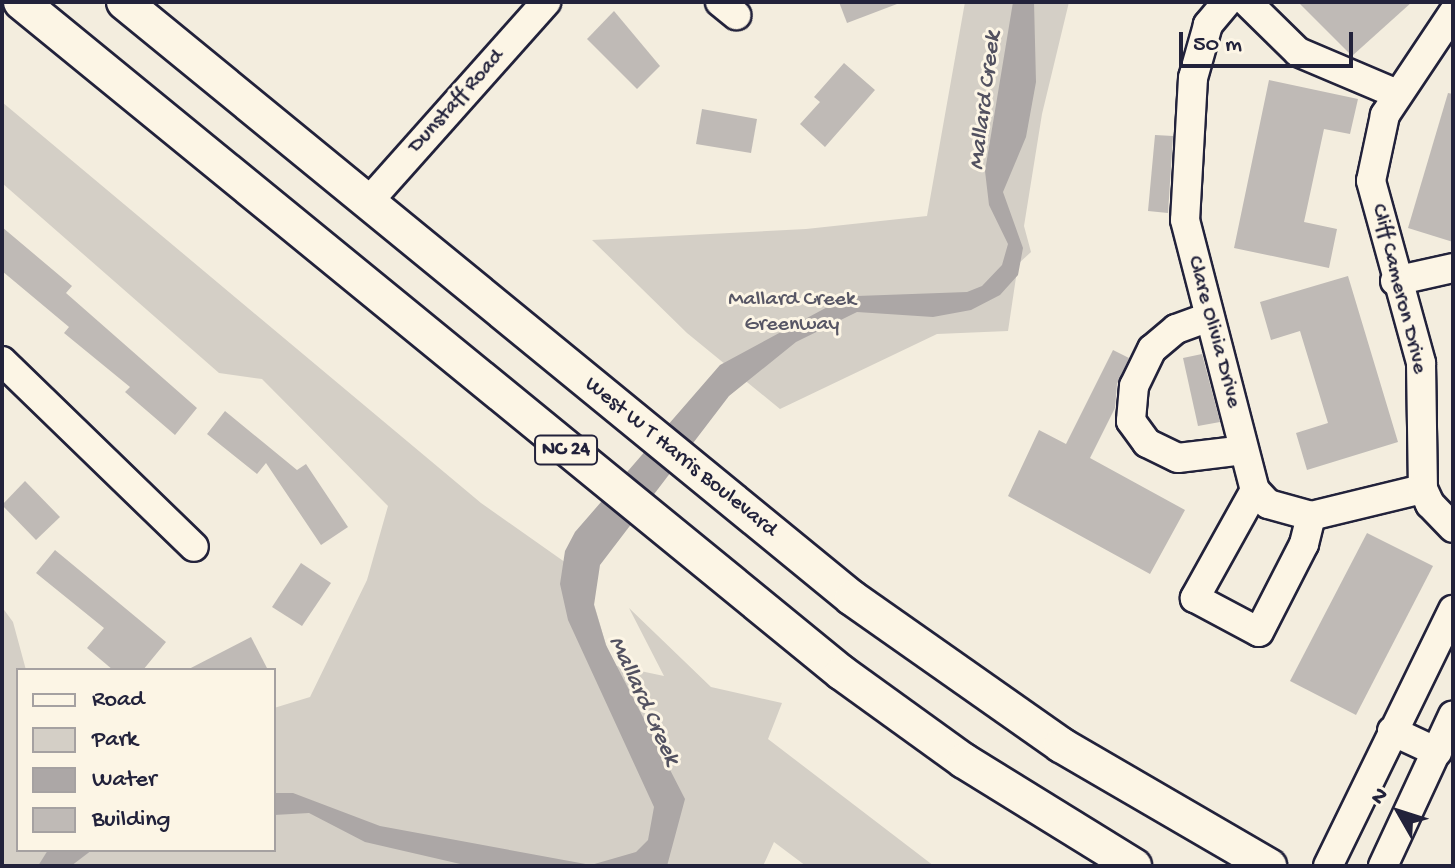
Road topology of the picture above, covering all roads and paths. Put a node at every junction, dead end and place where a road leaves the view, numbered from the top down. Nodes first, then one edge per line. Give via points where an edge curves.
1 (21, 2) edge
2 (124, 2) edge
3 (546, 2) edge
4 (1227, 2) edge
5 (1247, 2) edge
6 (1453, 13) edge
7 (1397, 94) junction
8 (368, 202) junction
9 (1453, 268) edge
10 (1395, 281) junction
11 (1209, 317) junction
12 (2, 361) edge
13 (1244, 450) junction
14 (1423, 489) junction
15 (1255, 490) junction
16 (1311, 516) junction
17 (1453, 528) edge
18 (194, 547) dead end
19 (1453, 610) edge
20 (1453, 715) edge
21 (1392, 731) junction
22 (1437, 752) junction
23 (1134, 866) edge
24 (1269, 866) edge
25 (1328, 866) edge
26 (1383, 866) edge

1 - 23 main road, NC 24 via 842,673 964,761
2 - 8 main road, West W T Harris Boulevard / NC 24
3 - 8 street, Dunstaff Road
4 - 11 street, Clare Olivia Drive via 1208,25 1193,78 1188,149 1185,220
5 - 7 street via 1298,52
6 - 7 street, Cliff Cameron Drive
7 - 10 street, Cliff Cameron Drive via 1385,115 1371,181
8 - 24 main road, West W T Harris Boulevard / NC 24 via 852,598 1061,745
9 - 10 street
10 - 14 street, Cliff Cameron Drive via 1421,363
11 - 13 street, Clare Olivia Drive
11 - 13 street via 1176,329 1152,349 1134,386 1131,421 1147,443 1178,458
12 - 18 street
13 - 15 street, Clare Olivia Drive
14 - 16 street
14 - 17 street
15 - 16 street via 1268,504
15 - 16 street via 1195,598 1259,632 1304,544
19 - 21 street
20 - 22 street
21 - 22 street
21 - 25 street
22 - 26 street

